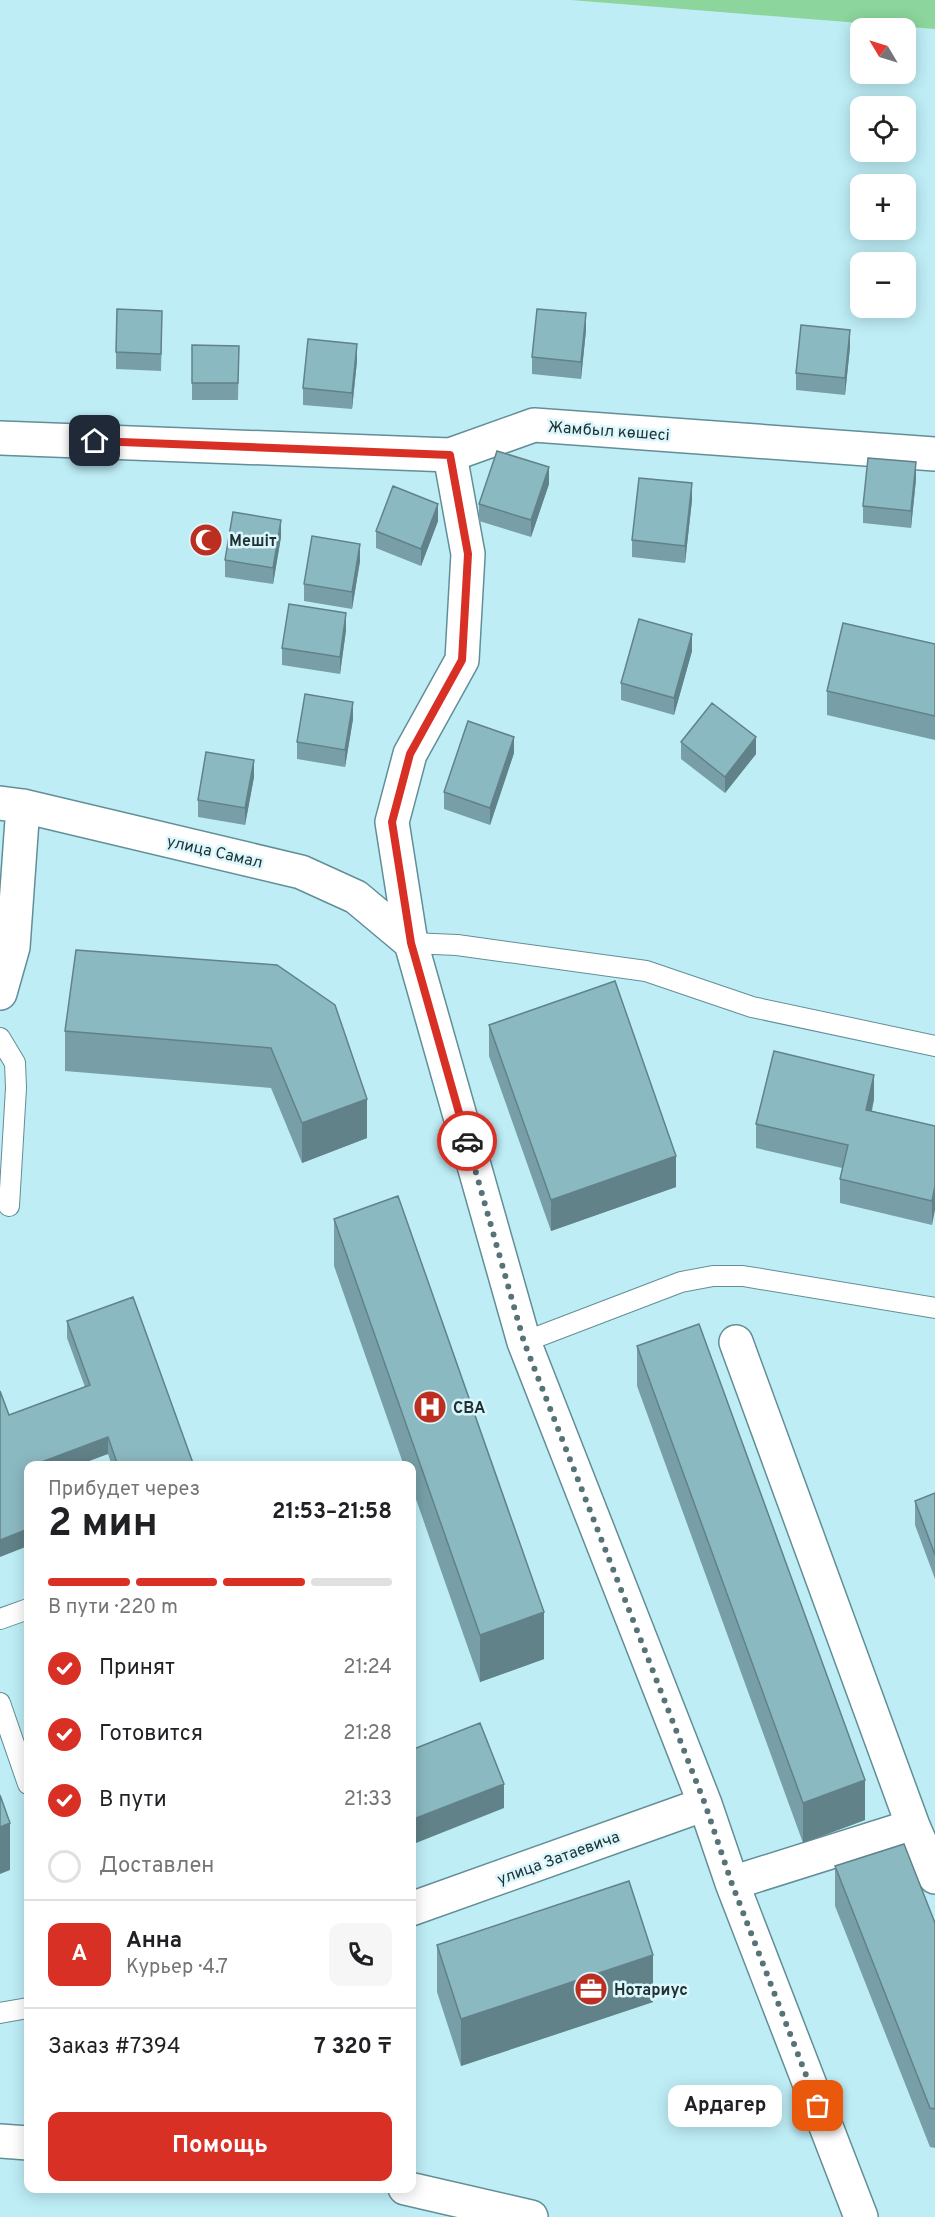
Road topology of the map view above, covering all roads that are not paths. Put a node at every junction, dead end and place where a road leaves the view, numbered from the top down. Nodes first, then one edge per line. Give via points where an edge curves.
1 (0, 438) edge
2 (935, 454) edge
3 (450, 455) junction
4 (12, 805) edge
5 (411, 943) junction
6 (0, 993) edge
7 (0, 1038) edge
8 (935, 1046) edge
9 (9, 1206) dead end
10 (935, 1308) edge
11 (524, 1342) junction
12 (736, 1342) dead end
13 (24, 1611) edge
14 (0, 1619) edge
15 (0, 1703) edge
16 (24, 1772) edge
17 (705, 1804) junction
18 (913, 1826) junction
19 (935, 1877) edge
20 (732, 1884) junction
21 (416, 1907) edge
22 (24, 2009) edge
23 (0, 2013) edge
24 (0, 2142) edge
25 (24, 2143) edge
26 (416, 2191) edge
27 (531, 2217) edge
28 (861, 2217) edge

1 - 3 street, Жамбыл көшесі
2 - 3 street, Жамбыл көшесі via 534,425
3 - 5 street via 468,554 462,660 410,754 392,822
4 - 5 street, улица Самал via 301,872 356,897
4 - 6 street via 13,947
5 - 8 lane via 457,945 646,971 752,1007
5 - 11 street
7 - 9 lane via 15,1063
10 - 11 lane via 743,1276 713,1276 681,1282
11 - 17 street
12 - 18 street
13 - 14 lane
15 - 16 lane
17 - 20 street
17 - 21 street, улица Затаевича
18 - 19 street
18 - 20 street
20 - 28 street
22 - 23 lane
24 - 25 street
26 - 27 street

